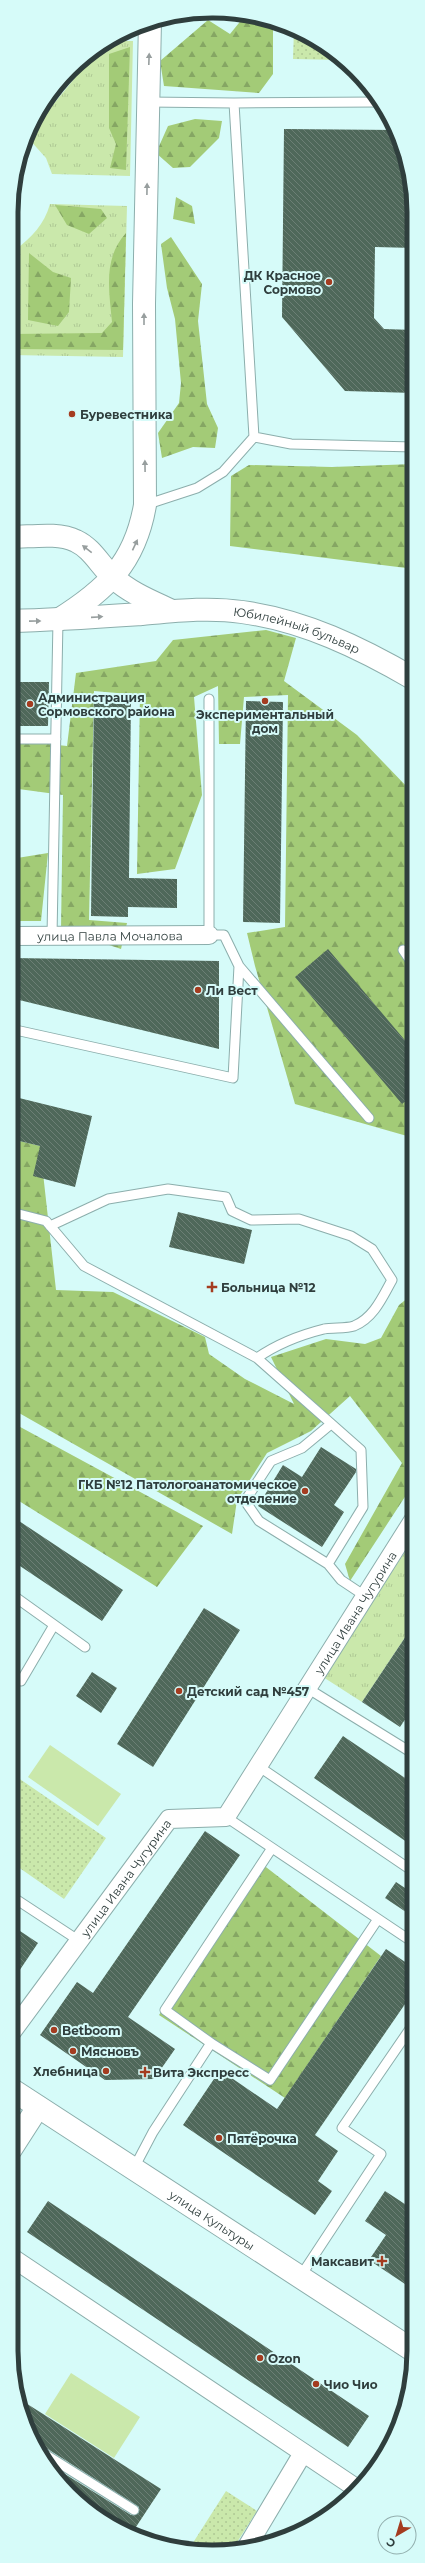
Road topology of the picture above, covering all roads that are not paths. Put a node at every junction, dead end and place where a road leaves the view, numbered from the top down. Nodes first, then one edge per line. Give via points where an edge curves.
1 (150, 28) edge
2 (148, 102) junction
3 (373, 102) edge
4 (234, 103) junction
5 (254, 437) junction
6 (407, 447) edge
7 (145, 506) junction
8 (18, 537) edge
9 (113, 577) junction
10 (172, 611) junction
11 (58, 620) junction
12 (18, 621) edge
13 (407, 675) edge
14 (209, 700) dead end
15 (18, 739) edge
16 (56, 739) junction
17 (208, 935) junction
18 (18, 936) edge
19 (52, 936) junction
20 (402, 950) dead end
21 (407, 957) edge
22 (239, 966) junction
23 (18, 1031) edge
24 (369, 1118) dead end
25 (18, 1214) edge
26 (50, 1226) junction
27 (257, 1358) junction
28 (332, 1424) junction
29 (407, 1530) edge
30 (328, 1564) junction
31 (365, 1596) junction
32 (18, 1599) edge
33 (54, 1625) junction
34 (86, 1647) dead end
35 (18, 1679) edge
36 (307, 1688) junction
37 (407, 1750) edge
38 (258, 1766) junction
39 (226, 1817) junction
40 (272, 1848) junction
41 (407, 1867) edge
42 (18, 1901) edge
43 (378, 1919) junction
44 (407, 1938) edge
45 (78, 1940) junction
46 (18, 2023) edge
47 (407, 2033) edge
48 (211, 2043) junction
49 (18, 2094) edge
50 (38, 2107) junction
51 (18, 2138) edge
52 (134, 2168) junction
53 (18, 2262) edge
54 (300, 2277) junction
55 (407, 2346) edge
56 (303, 2453) junction
57 (50, 2457) edge
58 (352, 2486) edge
59 (134, 2510) dead end
60 (250, 2541) edge

2 -> 1 street
2 - 4 lane
7 -> 2 street via 144,304
3 - 4 lane
4 - 5 lane
5 - 6 lane via 291,444
5 - 7 lane via 223,472 197,488
9 -> 7 street via 130,555 141,531
9 -> 8 street via 88,549 75,541 57,537
9 - 10 street via 128,588
9 - 11 street via 87,602
11 -> 10 street, Юбилейный бульвар
10 - 13 street, Юбилейный бульвар via 208,609 242,612 294,623 344,642
12 -> 11 street, Юбилейный бульвар
11 - 16 lane
14 - 17 lane
15 - 16 lane
16 - 19 lane
17 - 19 street, улица Павла Мочалова
17 - 22 lane via 224,935
18 - 19 street, улица Павла Мочалова
20 - 21 lane
22 - 23 lane via 233,1078
22 - 24 lane
25 - 26 lane via 46,1221
26 - 27 lane via 84,1266
26 - 27 lane via 108,1199 168,1190 226,1197 232,1211 251,1220 299,1219 351,1236 372,1249 392,1280 376,1309 354,1326 324,1329 296,1338 272,1347
27 - 28 lane
28 - 30 lane via 361,1450 363,1507
28 - 30 lane via 302,1448 271,1461 245,1501 259,1520
29 - 31 street, улица Ивана Чугурина
30 - 31 lane via 341,1580
31 - 36 street, улица Ивана Чугурина
32 - 33 lane
33 - 34 lane
33 - 35 lane via 21,1681
36 - 37 lane
36 - 38 street, улица Ивана Чугурина
38 - 39 street, улица Ивана Чугурина
38 - 41 lane
39 - 40 lane
39 - 45 street, улица Ивана Чугурина via 169,1819
40 - 43 lane
40 - 48 lane via 164,2010
42 - 45 lane
43 - 44 lane
43 - 48 lane via 270,2080
45 - 46 street, улица Ивана Чугурина
47 - 54 lane via 342,2128 381,2154
48 - 52 lane via 153,2132
49 - 50 street, улица Культуры
50 - 51 street
50 - 52 street, улица Культуры
52 - 54 street, улица Культуры
53 - 56 street
54 - 55 street, улица Культуры
56 - 58 street
56 - 60 street
57 - 59 lane

